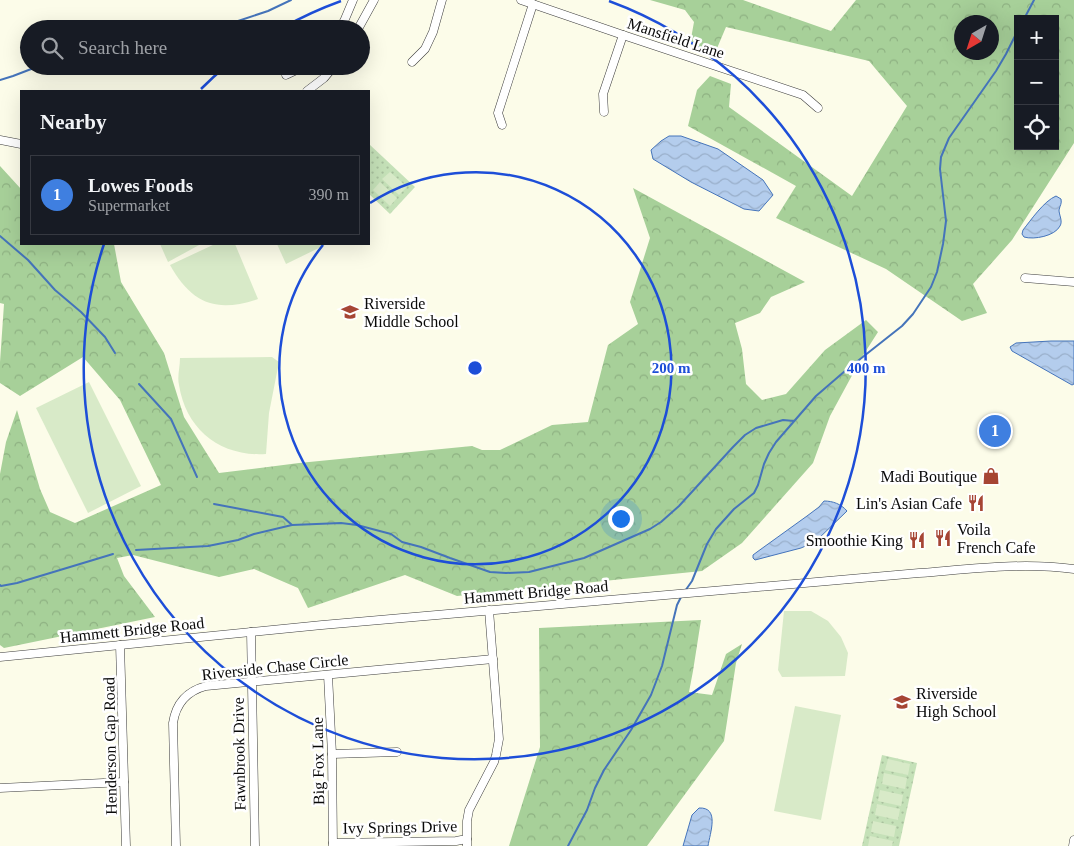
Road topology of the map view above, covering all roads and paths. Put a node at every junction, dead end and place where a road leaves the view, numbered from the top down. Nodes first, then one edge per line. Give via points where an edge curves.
1 (353, 0) edge
2 (374, 0) edge
3 (442, 0) edge
4 (522, 0) edge
5 (532, 4) junction
6 (344, 20) edge
7 (363, 20) edge
8 (623, 36) junction
9 (412, 62) dead end
10 (326, 75) edge
11 (307, 90) edge
12 (818, 108) dead end
13 (604, 112) dead end
14 (502, 125) dead end
15 (0, 140) edge
16 (20, 144) edge
17 (1025, 278) dead end
18 (1074, 282) edge
19 (1074, 569) edge
20 (489, 610) junction
21 (251, 632) junction
22 (120, 644) junction
23 (0, 657) edge
24 (493, 659) junction
25 (328, 675) junction
26 (251, 682) junction
27 (398, 752) dead end
28 (332, 754) junction
29 (124, 782) junction
30 (0, 788) edge
31 (1074, 840) edge
32 (467, 843) edge
33 (333, 844) edge
34 (126, 846) edge
35 (176, 846) edge
36 (255, 846) edge
37 (1073, 846) edge

1 - 6 street
2 - 7 street
3 - 9 street via 425,49
4 - 5 street, Mansfield Lane
5 - 8 street, Mansfield Lane
5 - 14 street via 498,112
8 - 12 street, Mansfield Lane via 803,95
8 - 13 street via 603,94
10 - 11 street
15 - 16 street
17 - 18 street
19 - 20 street, Hammett Bridge Road via 1014,566
20 - 21 street, Hammett Bridge Road
20 - 24 street
21 - 22 street, Hammett Bridge Road
21 - 26 street, Fawnbrook Drive
22 - 23 street, Hammett Bridge Road
22 - 29 street, Henderson Gap Road
24 - 25 street, Riverside Chase Circle
24 - 32 street via 498,746 494,762 469,810
25 - 26 street, Riverside Chase Circle
25 - 28 street, Big Fox Lane
26 - 35 street, Riverside Chase Circle via 200,688 188,694 178,707 173,723
26 - 36 street, Fawnbrook Drive
27 - 28 street
28 - 33 street, Big Fox Lane
29 - 30 street
29 - 34 street, Henderson Gap Road
31 - 37 street
32 - 33 street, Ivy Springs Drive

